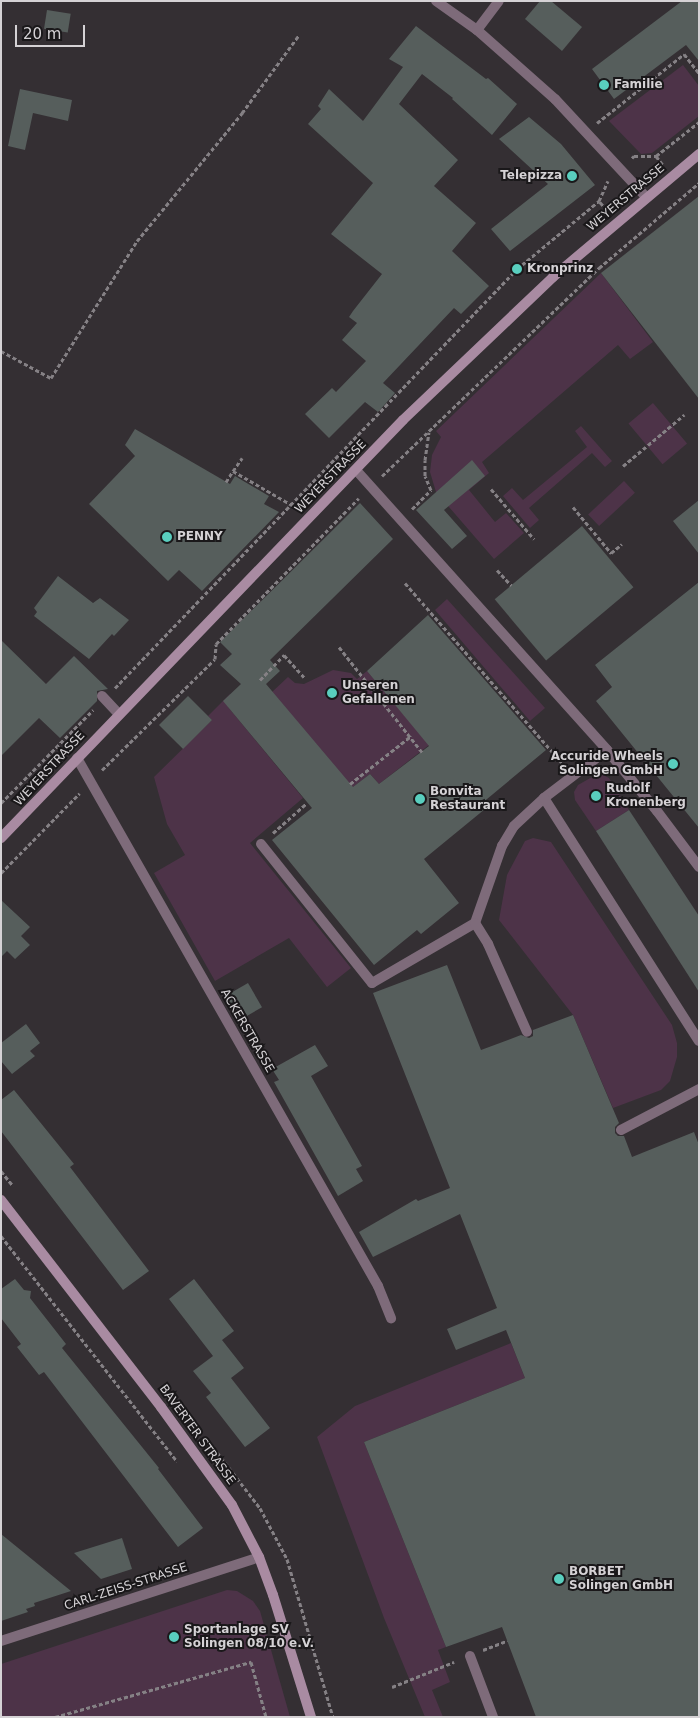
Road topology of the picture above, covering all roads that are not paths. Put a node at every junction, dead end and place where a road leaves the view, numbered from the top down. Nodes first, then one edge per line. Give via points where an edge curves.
1 (436, 1) edge
2 (499, 1) edge
3 (477, 30) junction
4 (699, 154) edge
5 (646, 197) junction
6 (356, 470) junction
7 (103, 697) road end
8 (119, 714) junction
9 (607, 750) junction
10 (77, 758) junction
11 (544, 798) junction
12 (1, 838) edge
13 (261, 844) road end
14 (699, 867) edge
15 (475, 923) junction
16 (527, 1032) dead end
17 (699, 1042) edge
18 (699, 1089) edge
19 (621, 1130) dead end
20 (1, 1200) edge
21 (391, 1318) dead end
22 (259, 1557) junction
23 (1, 1641) edge
24 (470, 1656) road end
25 (311, 1717) edge
26 (493, 1717) edge

1 - 3 street
2 - 3 street
3 - 5 street via 555,98
4 - 5 main road, WEYERSTRASSE
5 - 6 main road, WEYERSTRASSE via 553,277 403,420
6 - 8 main road, WEYERSTRASSE
6 - 9 street
7 - 8 street
8 - 10 main road, WEYERSTRASSE
9 - 11 street
9 - 14 street
10 - 12 main road, WEYERSTRASSE
10 - 21 street, ACKERSTRASSE via 378,1286
11 - 15 street via 514,826 502,846
11 - 17 street
13 - 15 street via 372,983
15 - 16 street via 488,944
18 - 19 street
20 - 22 main road, BAVERTER STRASSE via 162,1406 232,1505
22 - 23 street, CARL-ZEISS-STRASSE
22 - 25 main road, BAVERTER STRASSE via 286,1630
24 - 26 street

